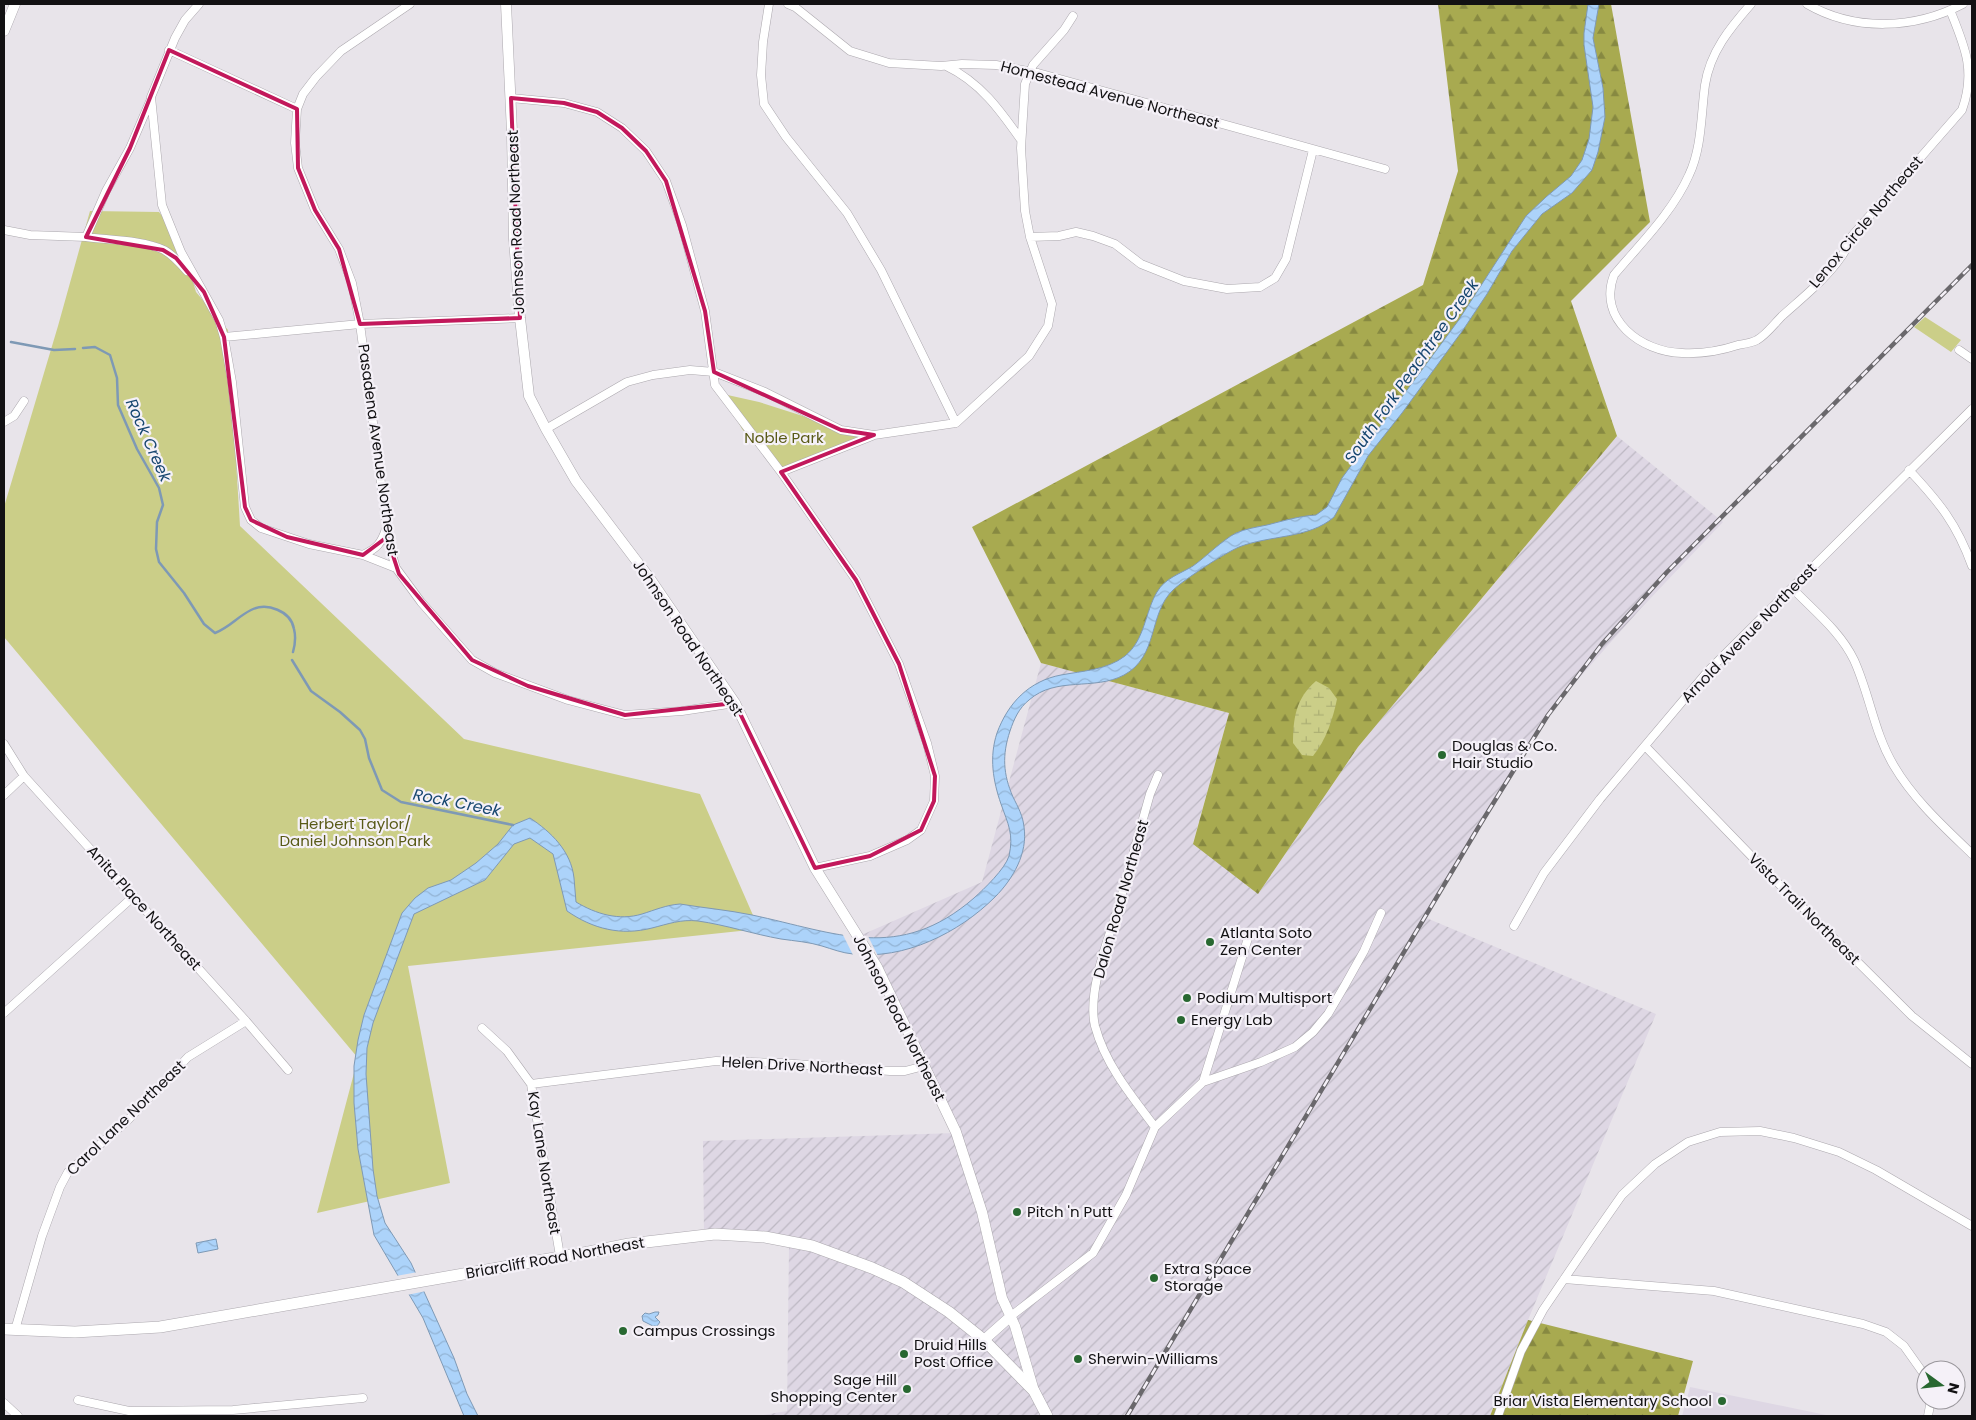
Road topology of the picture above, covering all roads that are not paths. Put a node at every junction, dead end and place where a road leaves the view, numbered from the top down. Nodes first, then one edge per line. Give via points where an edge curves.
1 (15, 4) edge
2 (200, 4) edge
3 (410, 4) edge
4 (506, 4) edge
5 (770, 4) edge
6 (788, 4) edge
7 (1751, 4) edge
8 (1808, 4) edge
9 (1963, 4) edge
10 (1950, 10) junction
11 (1072, 16) dead end
12 (4, 31) edge
13 (169, 50) junction
14 (946, 66) junction
15 (1030, 71) junction
16 (151, 97) junction
17 (511, 98) junction
18 (297, 109) junction
19 (1021, 140) junction
20 (1313, 150) junction
21 (1385, 169) dead end
22 (4, 230) edge
23 (86, 237) junction
24 (1030, 237) junction
25 (194, 277) junction
26 (520, 318) junction
27 (360, 324) junction
28 (224, 337) junction
29 (1958, 350) dead end
30 (1972, 359) edge
31 (714, 372) junction
32 (24, 401) dead end
33 (1972, 409) edge
34 (4, 422) edge
35 (956, 423) junction
36 (546, 429) junction
37 (874, 436) junction
38 (1909, 470) junction
39 (781, 472) junction
40 (386, 527) junction
41 (363, 555) junction
42 (1972, 566) edge
43 (396, 568) junction
44 (1792, 588) junction
45 (735, 703) junction
46 (4, 744) edge
47 (1645, 746) junction
48 (1158, 775) dead end
49 (24, 776) junction
50 (4, 795) edge
51 (1972, 854) edge
52 (815, 868) junction
53 (134, 896) junction
54 (1382, 913) dead end
55 (1514, 926) dead end
56 (1249, 935) dead end
57 (4, 1013) edge
58 (246, 1021) junction
59 (482, 1028) dead end
60 (1972, 1064) edge
61 (924, 1066) junction
62 (288, 1070) dead end
63 (1203, 1082) junction
64 (531, 1084) junction
65 (1155, 1127) junction
66 (1972, 1226) edge
67 (560, 1256) junction
68 (1564, 1279) junction
69 (1011, 1316) junction
70 (10, 1330) edge
71 (984, 1340) junction
72 (1916, 1363) edge
73 (1034, 1391) junction
74 (363, 1398) dead end
75 (78, 1400) dead end
76 (4, 1403) edge
77 (233, 1413) edge
78 (18, 1416) edge
79 (1047, 1416) edge
80 (1498, 1416) edge

1 - 12 street
2 - 13 street via 185,20
3 - 18 street, Pasadena Avenue Northeast via 341,51 303,94
4 - 17 street, Johnson Road Northeast
5 - 35 street via 761,74 764,104 847,213 881,270
6 - 14 street, Homestead Avenue Northeast via 850,51 889,63
7 - 10 street, Lenox Circle Northeast via 1729,30 1713,58 1705,84 1700,134 1690,174 1669,209 1614,275 1609,287 1611,307 1627,333 1661,349 1680,353 1719,351 1757,340 1842,256 1852,236 1962,110 1969,95 1971,66
8 - 10 street via 1836,16 1880,24 1904,23
9 - 10 street
11 - 15 street
13 - 16 street
13 - 18 street
14 - 15 street, Homestead Avenue Northeast via 996,65
14 - 19 street via 990,98
15 - 19 street via 1025,84
15 - 20 street, Homestead Avenue Northeast
16 - 23 street
16 - 25 street via 162,205
17 - 26 street, Johnson Road Northeast via 514,239
17 - 31 street via 564,103 597,112 622,128 646,151 666,181 682,225 705,312
18 - 27 street, Pasadena Avenue Northeast via 295,143 298,168 315,210 339,249 352,283
19 - 24 street
20 - 21 street, Homestead Avenue Northeast
20 - 24 street via 1286,259 1275,278 1260,287 1227,289 1184,281 1141,264 1115,244 1076,232
22 - 23 street via 30,235
23 - 25 street via 163,250 176,258
24 - 35 street via 1052,304 1048,326 1029,356
25 - 28 street via 219,320
26 - 27 street
26 - 36 street, Johnson Road Northeast via 529,396
27 - 28 street
27 - 40 street, Pasadena Avenue Northeast
28 - 41 street via 232,382 244,507 251,520 261,528 287,537
29 - 30 street
31 - 36 street via 672,372 627,382
31 - 37 street via 765,392 841,430
31 - 39 street via 715,385
32 - 34 street via 14,416
33 - 38 street, Arnold Avenue Northeast
35 - 37 street
36 - 45 street, Johnson Road Northeast via 576,481 652,580
37 - 39 street
38 - 42 street via 1949,515
38 - 44 street, Arnold Avenue Northeast
39 - 52 street via 856,580 898,664 936,776 934,801 921,830 907,840 870,856
40 - 41 street via 381,542
40 - 43 street, Pasadena Avenue Northeast
41 - 43 street
43 - 45 street, Pasadena Avenue Northeast via 472,660 495,673 568,700 625,715
44 - 47 street, Arnold Avenue Northeast via 1708,671
44 - 51 street via 1836,632 1853,659 1882,743 1913,795
45 - 52 street, Johnson Road Northeast
46 - 49 street, Anita Place Northeast
47 - 55 street, Arnold Avenue Northeast via 1544,872
47 - 60 street, Vista Trail Northeast via 1912,1016
48 - 65 street, Dalon Road Northeast via 1103,952 1093,1002 1095,1026 1105,1052
49 - 50 street
49 - 53 street, Anita Place Northeast
52 - 61 street, Johnson Road Northeast via 877,966
53 - 57 street
53 - 58 street, Anita Place Northeast
54 - 63 street via 1345,985 1314,1032 1295,1047
56 - 63 street
58 - 62 street, Anita Place Northeast
58 - 70 street, Carol Lane Northeast via 188,1057 127,1121 68,1172
59 - 64 street, Kay Lane Northeast via 507,1051
61 - 64 street, Helen Drive Northeast via 890,1071 716,1061
61 - 69 street, Johnson Road Northeast via 969,1167 1002,1298
63 - 65 street
64 - 67 street, Kay Lane Northeast
65 - 69 street via 1126,1196 1093,1253
66 - 68 street via 1840,1152 1761,1131 1720,1132 1688,1142 1655,1164 1622,1195
67 - 70 main road, Briarcliff Road Northeast via 160,1328 76,1332
67 - 71 main road, Briarcliff Road Northeast via 714,1234 764,1237 812,1246 903,1282
68 - 72 street via 1714,1291 1863,1324 1886,1332 1904,1346
68 - 80 street via 1521,1351
69 - 71 street
69 - 73 street, Johnson Road Northeast
71 - 73 main road, Briarcliff Road Northeast
73 - 79 main road, Briarcliff Road Northeast
74 - 77 street
75 - 77 street via 129,1411
76 - 78 street

